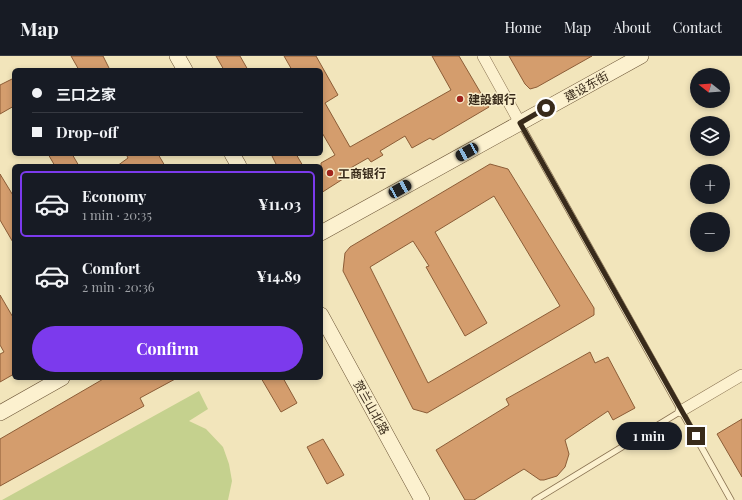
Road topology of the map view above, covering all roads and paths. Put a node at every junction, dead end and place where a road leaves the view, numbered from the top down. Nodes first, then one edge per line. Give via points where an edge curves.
1 (177, 56) edge
2 (483, 56) edge
3 (641, 56) edge
4 (184, 68) edge
5 (520, 123) junction
6 (323, 232) edge
7 (323, 319) edge
8 (742, 375) edge
9 (58, 380) edge
10 (681, 411) junction
11 (0, 413) edge
12 (422, 500) edge
13 (535, 500) edge
14 (731, 500) edge

1 - 4 main road
2 - 5 street
3 - 5 main road, 建设东街
5 - 6 main road, 建设东街
5 - 10 lane
7 - 12 main road, 贺兰山北路
8 - 10 street
9 - 11 main road
10 - 13 lane
10 - 14 lane

